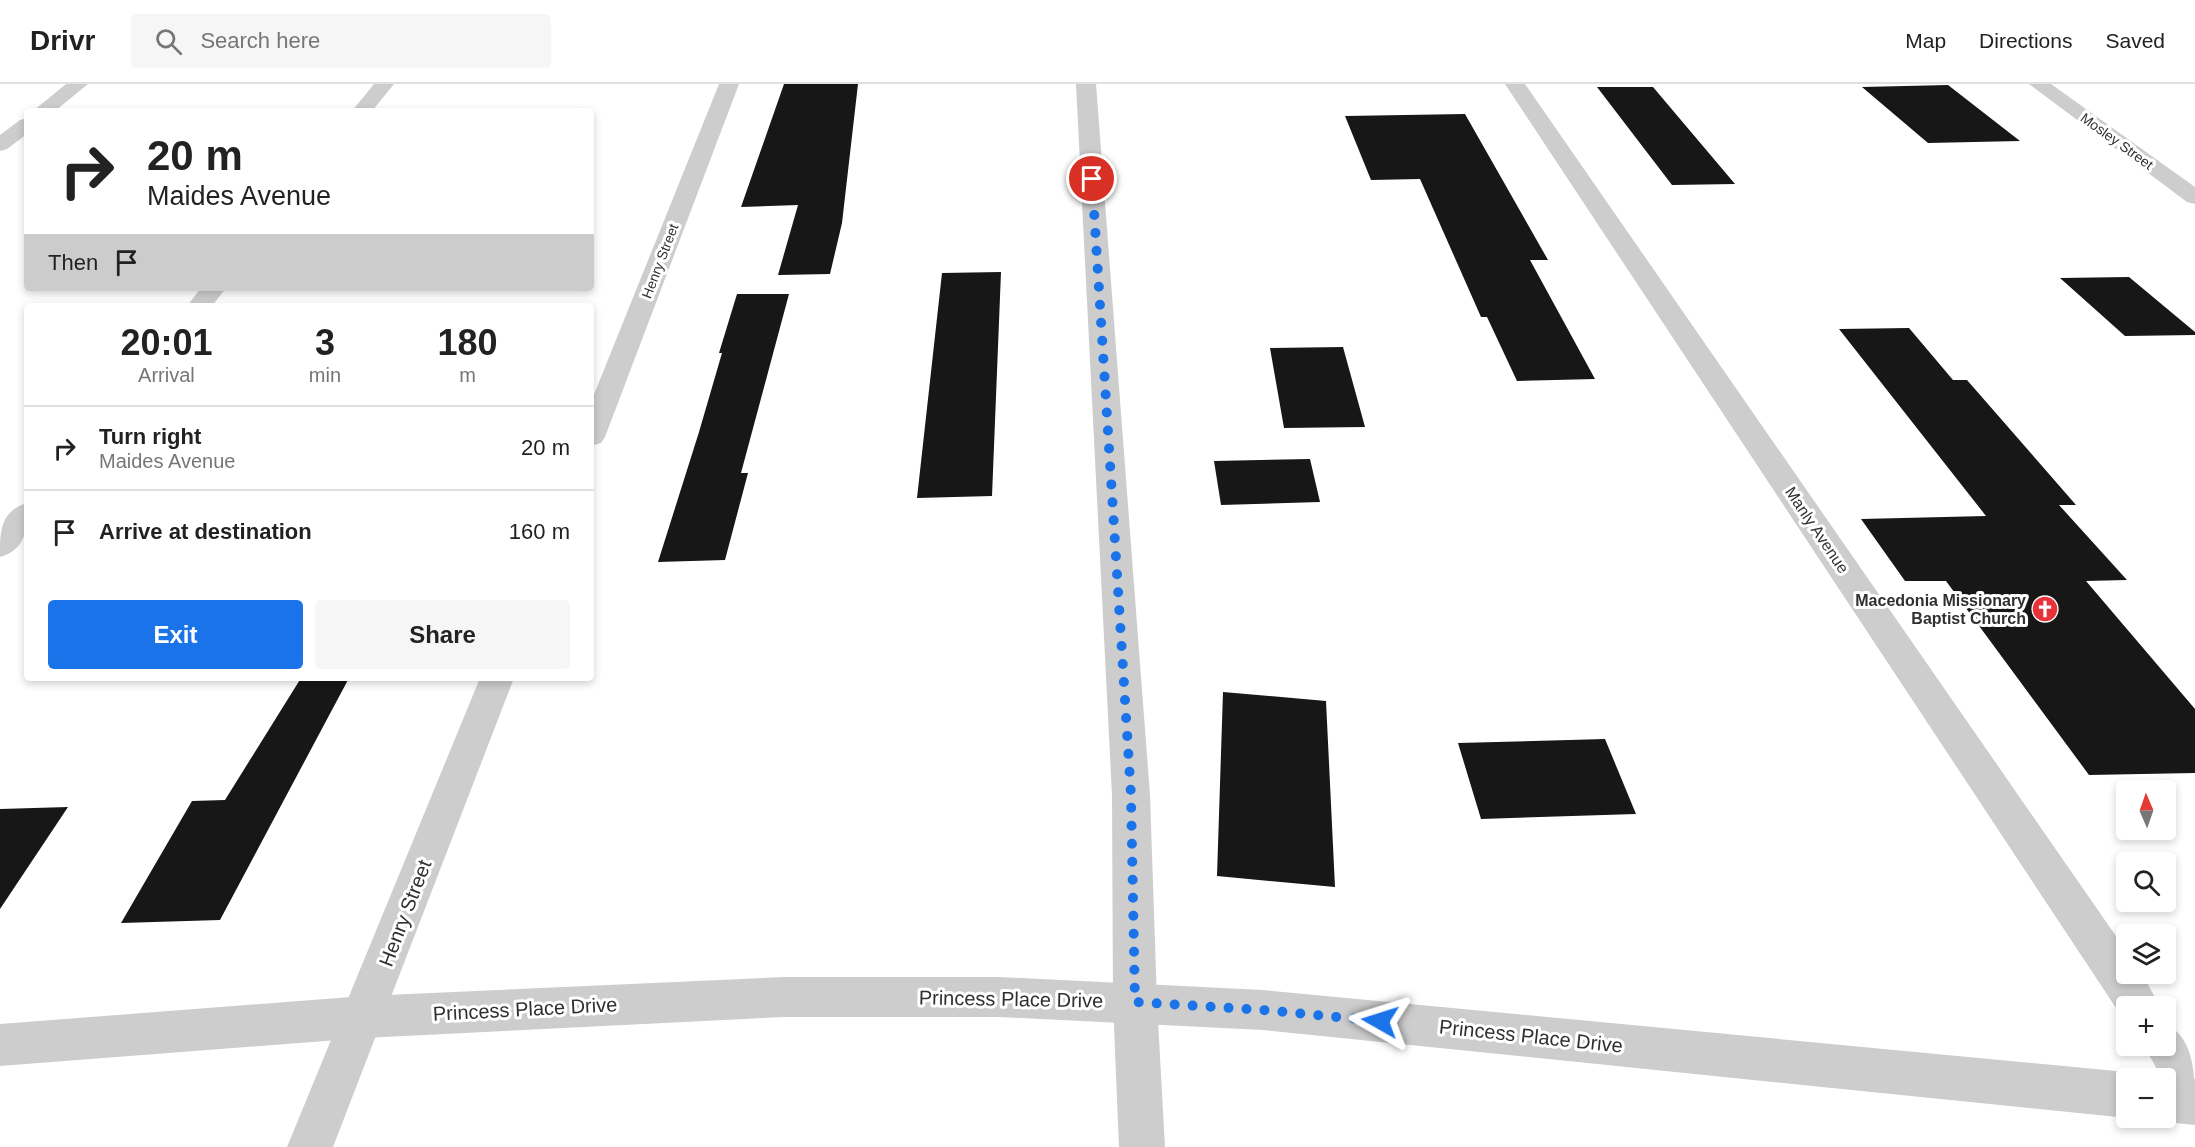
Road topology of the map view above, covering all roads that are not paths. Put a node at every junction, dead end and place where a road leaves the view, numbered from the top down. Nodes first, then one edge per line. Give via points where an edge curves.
1 (78, 84) edge
2 (384, 84) edge
3 (729, 84) edge
4 (1086, 84) edge
5 (1515, 84) edge
6 (2039, 84) edge
7 (47, 108) edge
8 (364, 108) edge
9 (24, 126) edge
10 (0, 145) edge
11 (2195, 197) edge
12 (212, 291) edge
13 (202, 303) edge
14 (594, 429) edge
15 (24, 517) edge
16 (0, 546) edge
17 (496, 681) edge
18 (2132, 996) edge
19 (1135, 1002) junction
20 (364, 1017) junction
21 (0, 1045) edge
22 (2173, 1056) edge
23 (2195, 1088) edge
24 (2116, 1094) edge
25 (2176, 1100) edge
26 (2195, 1102) edge
27 (310, 1147) edge
28 (1142, 1147) edge

1 - 7 street
2 - 8 street
3 - 14 street, Henry Street
4 - 19 street via 1131,795
5 - 18 street, Manly Avenue
6 - 11 street, Mosley Street
9 - 10 street
12 - 13 street
15 - 16 street
17 - 20 street, Henry Street
19 - 20 street, Princess Place Drive via 999,997 784,997
19 - 24 street, Princess Place Drive via 1263,1010
19 - 28 street
20 - 21 street, Princess Place Drive
20 - 27 street, Henry Street
22 - 23 street
25 - 26 street

